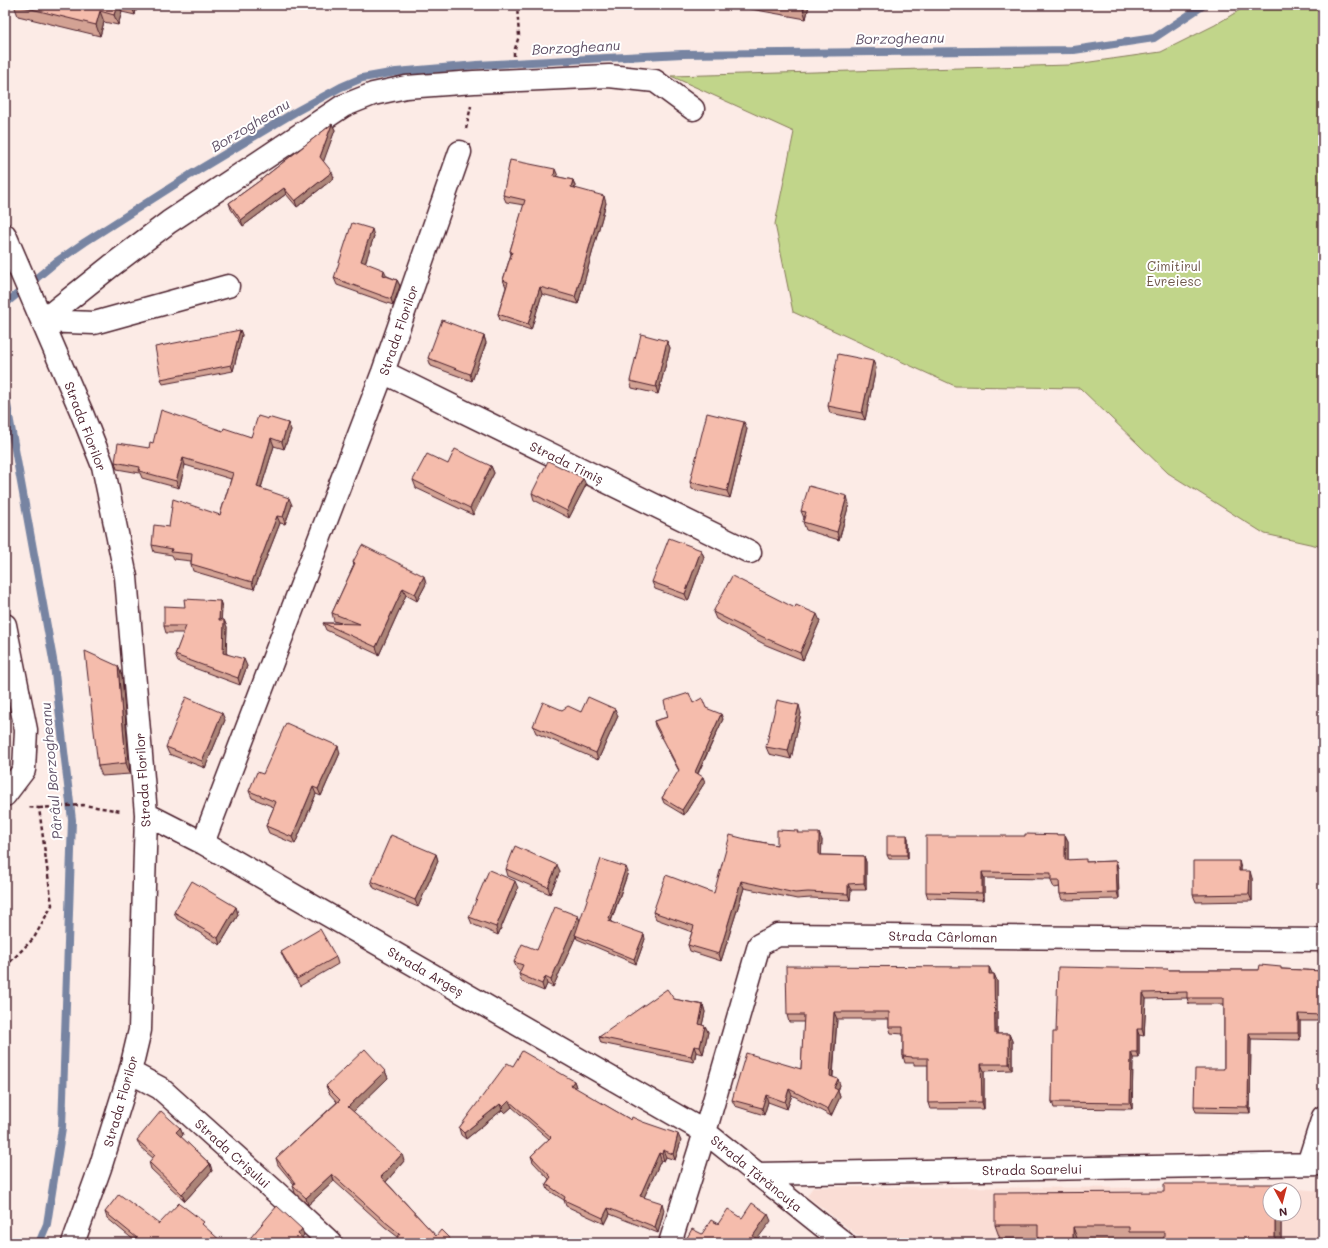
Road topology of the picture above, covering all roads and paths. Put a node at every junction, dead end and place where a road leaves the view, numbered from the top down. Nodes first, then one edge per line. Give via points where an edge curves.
1 (517, 5) edge
2 (514, 52) dead end
3 (474, 82) junction
4 (693, 109) dead end
5 (460, 152) joint
6 (5, 235) edge
7 (228, 286) dead end
8 (39, 314) junction
9 (384, 372) junction
10 (750, 552) dead end
11 (5, 625) edge
12 (5, 796) edge
13 (26, 807) dead end
14 (39, 808) junction
15 (146, 814) junction
16 (203, 843) junction
17 (1323, 940) edge
18 (5, 967) edge
19 (130, 1072) junction
20 (1323, 1117) edge
21 (705, 1132) junction
22 (1315, 1164) edge
23 (756, 1174) junction
24 (73, 1243) edge
25 (331, 1243) edge
26 (670, 1243) edge
27 (844, 1243) edge

1 - 2 path via 520,36
3 - 4 street via 609,76 655,81
3 - 5 path via 471,108
3 - 8 street via 406,87 373,94 344,106 169,222 111,266
5 - 9 street, Strada Florilor
6 - 8 street, Strada Florilor
7 - 8 street via 94,324
8 - 15 street, Strada Florilor via 103,466 115,522 126,578
9 - 10 street, Strada Timiș
9 - 16 street, Strada Florilor
11 - 12 street via 26,730 24,770
13 - 14 path
14 - 15 path via 83,805
14 - 18 path via 52,905 34,938
15 - 16 street, Strada Argeș
15 - 19 street, Strada Florilor via 140,1030
16 - 21 street, Strada Argeș
17 - 21 street, Strada Cârloman via 778,935 759,945
19 - 24 street, Strada Florilor
19 - 25 street, Strada Crișului via 160,1088
20 - 22 street, Strada Soarelui
21 - 23 street, Strada Țărăncuța
21 - 26 street, Strada Țărăncuța
22 - 23 street, Strada Soarelui
23 - 27 street, Strada Țărăncuța

